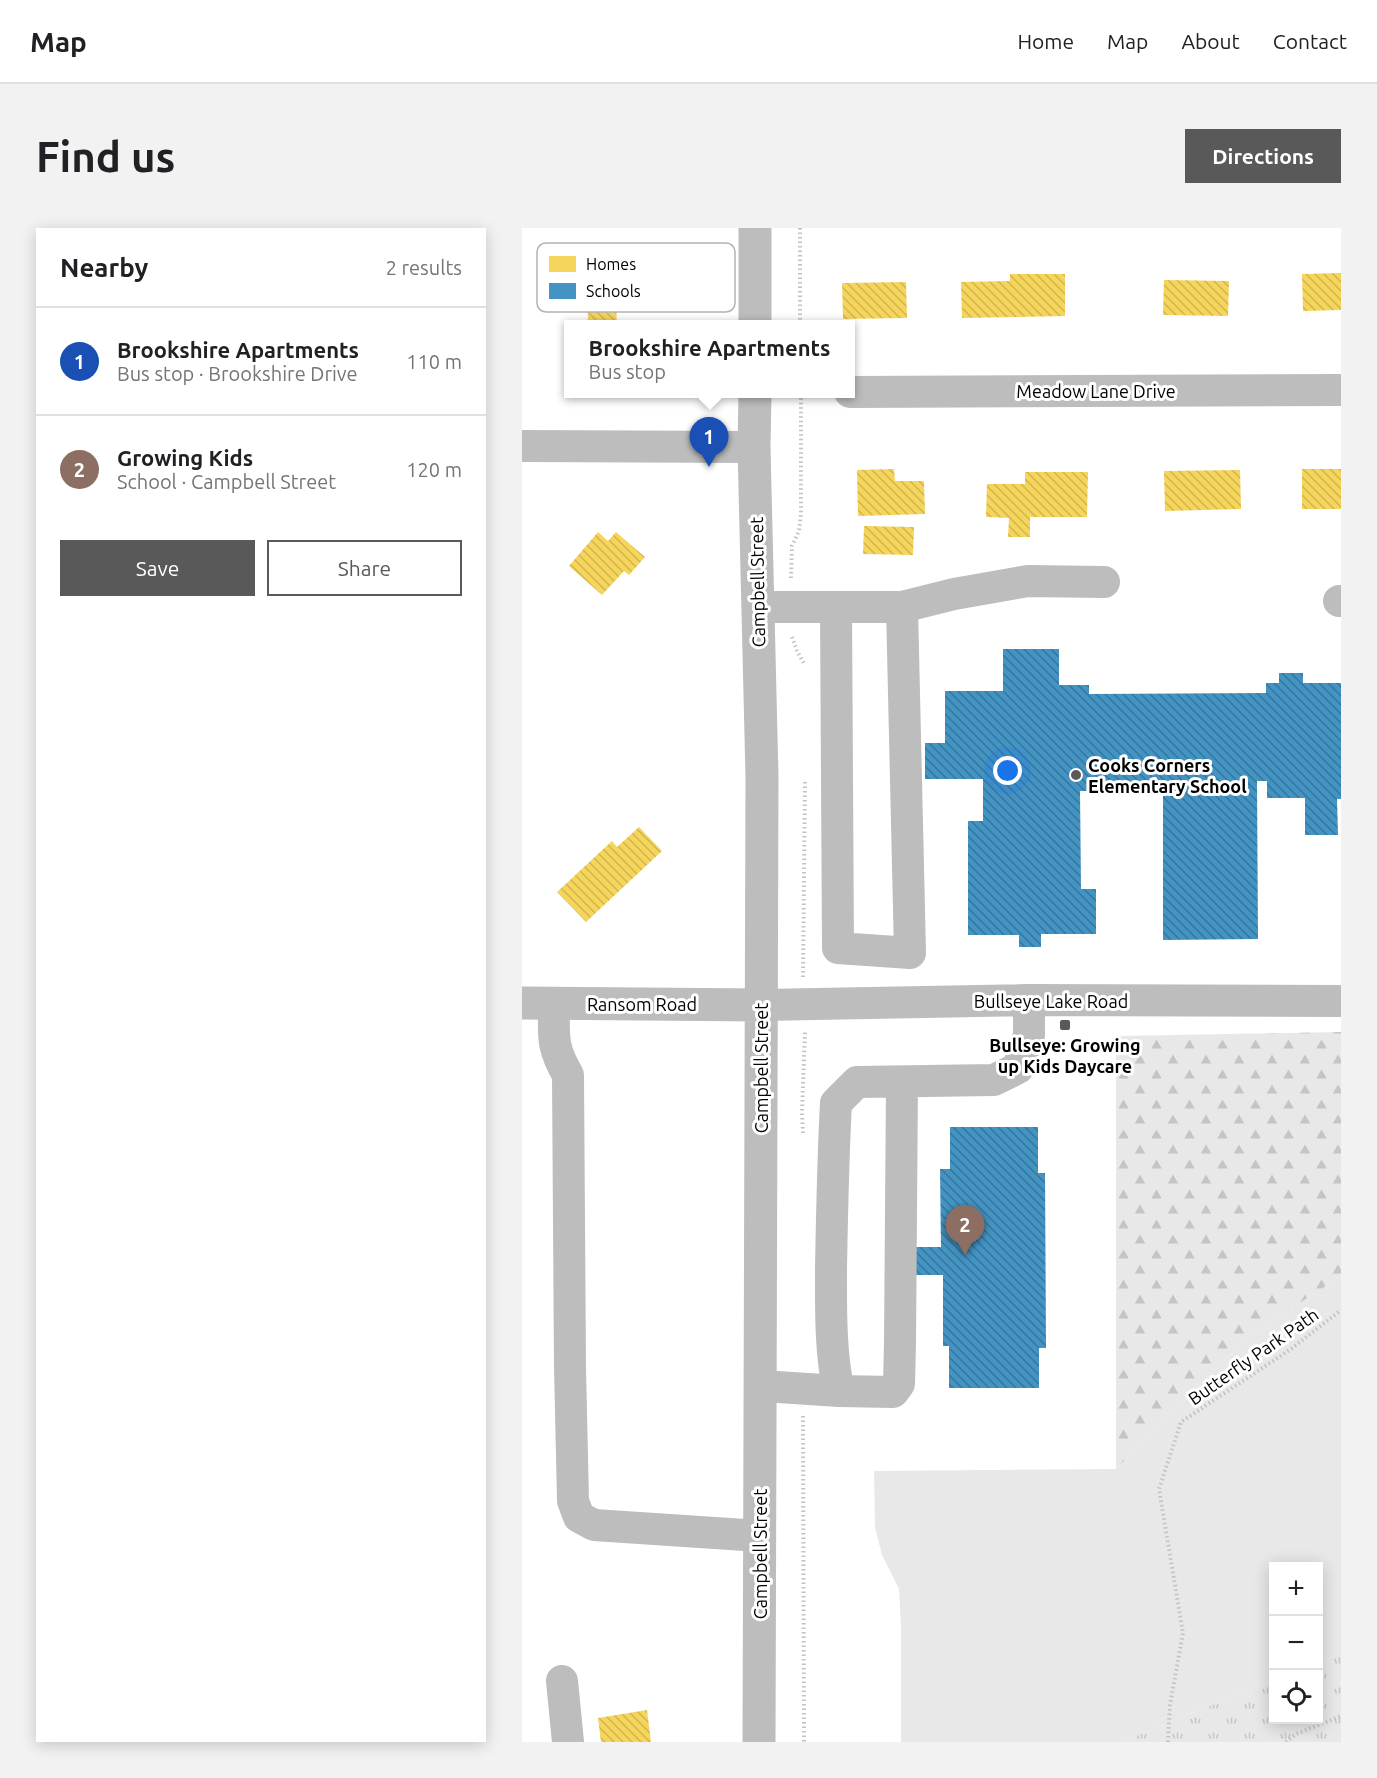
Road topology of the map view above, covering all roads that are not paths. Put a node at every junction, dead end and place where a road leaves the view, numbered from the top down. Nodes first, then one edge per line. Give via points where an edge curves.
1 (755, 228) edge
2 (755, 320) edge
3 (1341, 390) edge
4 (855, 392) edge
5 (755, 398) edge
6 (522, 446) edge
7 (754, 447) junction
8 (1104, 582) dead end
9 (758, 607) junction
10 (836, 607) junction
11 (902, 607) junction
12 (1029, 1000) junction
13 (1341, 1001) edge
14 (522, 1003) edge
15 (554, 1004) junction
16 (762, 1005) junction
17 (897, 1082) junction
18 (761, 1386) junction
19 (839, 1391) junction
20 (760, 1536) junction
21 (562, 1681) dead end
22 (568, 1742) edge
23 (759, 1742) edge

1 - 2 main road
3 - 4 street, Meadow Lane Drive
5 - 7 main road, Campbell Street
6 - 7 street
7 - 9 main road, Campbell Street
8 - 11 street via 1028,581
9 - 10 street
9 - 16 main road, Campbell Street
10 - 11 street
10 - 11 street via 838,948 910,953
12 - 13 street, Bullseye Lake Road
12 - 16 street, Bullseye Lake Road
12 - 17 street via 1029,1035 1018,1068 994,1080
14 - 15 main road, Ransom Road
15 - 16 main road, Ransom Road
15 - 20 street via 554,1044 568,1075 573,1501 579,1517 594,1525
16 - 18 main road, Campbell Street
17 - 19 street via 857,1083 836,1102 831,1315
17 - 19 street via 899,1384 893,1392
18 - 19 street
18 - 20 main road, Campbell Street
20 - 23 main road, Campbell Street
21 - 22 street

